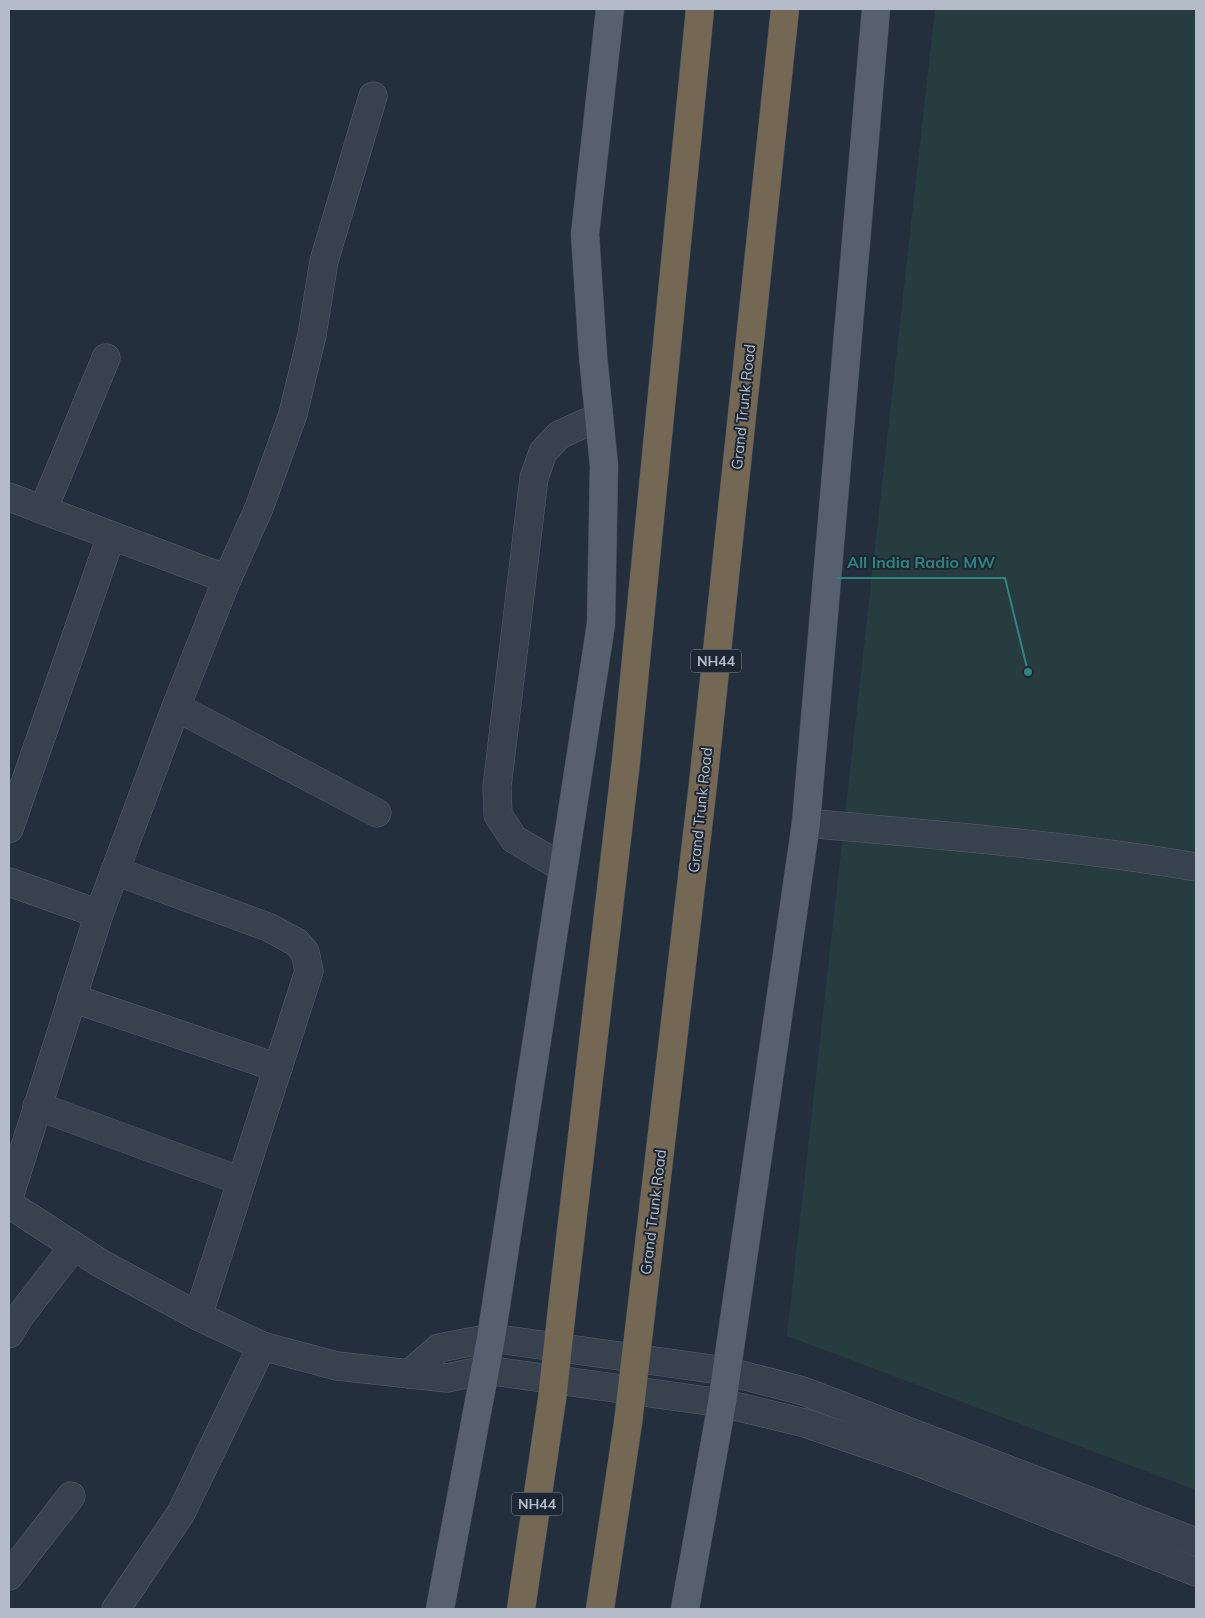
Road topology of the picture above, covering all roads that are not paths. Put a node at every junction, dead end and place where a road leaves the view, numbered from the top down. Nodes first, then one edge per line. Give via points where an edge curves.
1 (610, 9) edge
2 (700, 9) edge
3 (785, 9) edge
4 (876, 9) edge
5 (373, 96) dead end
6 (106, 358) dead end
7 (599, 417) junction
8 (9, 497) edge
9 (43, 510) junction
10 (111, 536) junction
11 (227, 579) junction
12 (176, 707) junction
13 (376, 813) dead end
14 (806, 823) junction
15 (9, 829) edge
16 (1196, 867) edge
17 (564, 868) junction
18 (115, 871) junction
19 (9, 882) edge
20 (99, 914) junction
21 (72, 998) junction
22 (278, 1068) junction
23 (37, 1106) junction
24 (242, 1181) junction
25 (9, 1197) edge
26 (9, 1204) edge
27 (74, 1246) junction
28 (198, 1316) junction
29 (9, 1334) edge
30 (491, 1338) junction
31 (262, 1346) junction
32 (485, 1370) junction
33 (726, 1371) junction
34 (409, 1374) junction
35 (722, 1403) junction
36 (72, 1496) dead end
37 (1196, 1542) edge
38 (1196, 1572) edge
39 (9, 1576) edge
40 (116, 1609) edge
41 (440, 1609) edge
42 (521, 1609) edge
43 (600, 1609) edge
44 (685, 1609) edge

1 - 7 main road via 585,234
2 - 42 highway, NH44, bridge via 626,761 552,1400
3 - 43 highway, Grand Trunk Road / NH44, bridge via 703,784 628,1423
4 - 14 main road
5 - 11 street via 324,261 312,335 293,414 259,508
6 - 9 street
7 - 17 main road via 604,466 601,624
7 - 17 street via 559,435 543,452 534,478 497,787 498,815 514,839
8 - 9 street
9 - 10 street
10 - 11 street
10 - 15 street
11 - 12 street
12 - 13 street
12 - 18 street
14 - 16 street via 997,840
14 - 33 main road
17 - 30 main road
18 - 20 street
18 - 22 street via 268,927 296,942 305,952 309,971
19 - 20 street
20 - 21 street
21 - 22 street
21 - 23 street
22 - 24 street
23 - 24 street
23 - 25 street
24 - 28 street
26 - 27 street
27 - 28 street
27 - 29 street
28 - 31 street
30 - 32 main road
30 - 33 street
30 - 34 street via 439,1348
31 - 34 street via 337,1366
31 - 40 street via 181,1513
32 - 34 street via 446,1378
32 - 35 street
32 - 41 main road
33 - 35 main road
33 - 37 street via 803,1391
35 - 38 street via 805,1423 910,1459
35 - 44 main road
36 - 39 street

